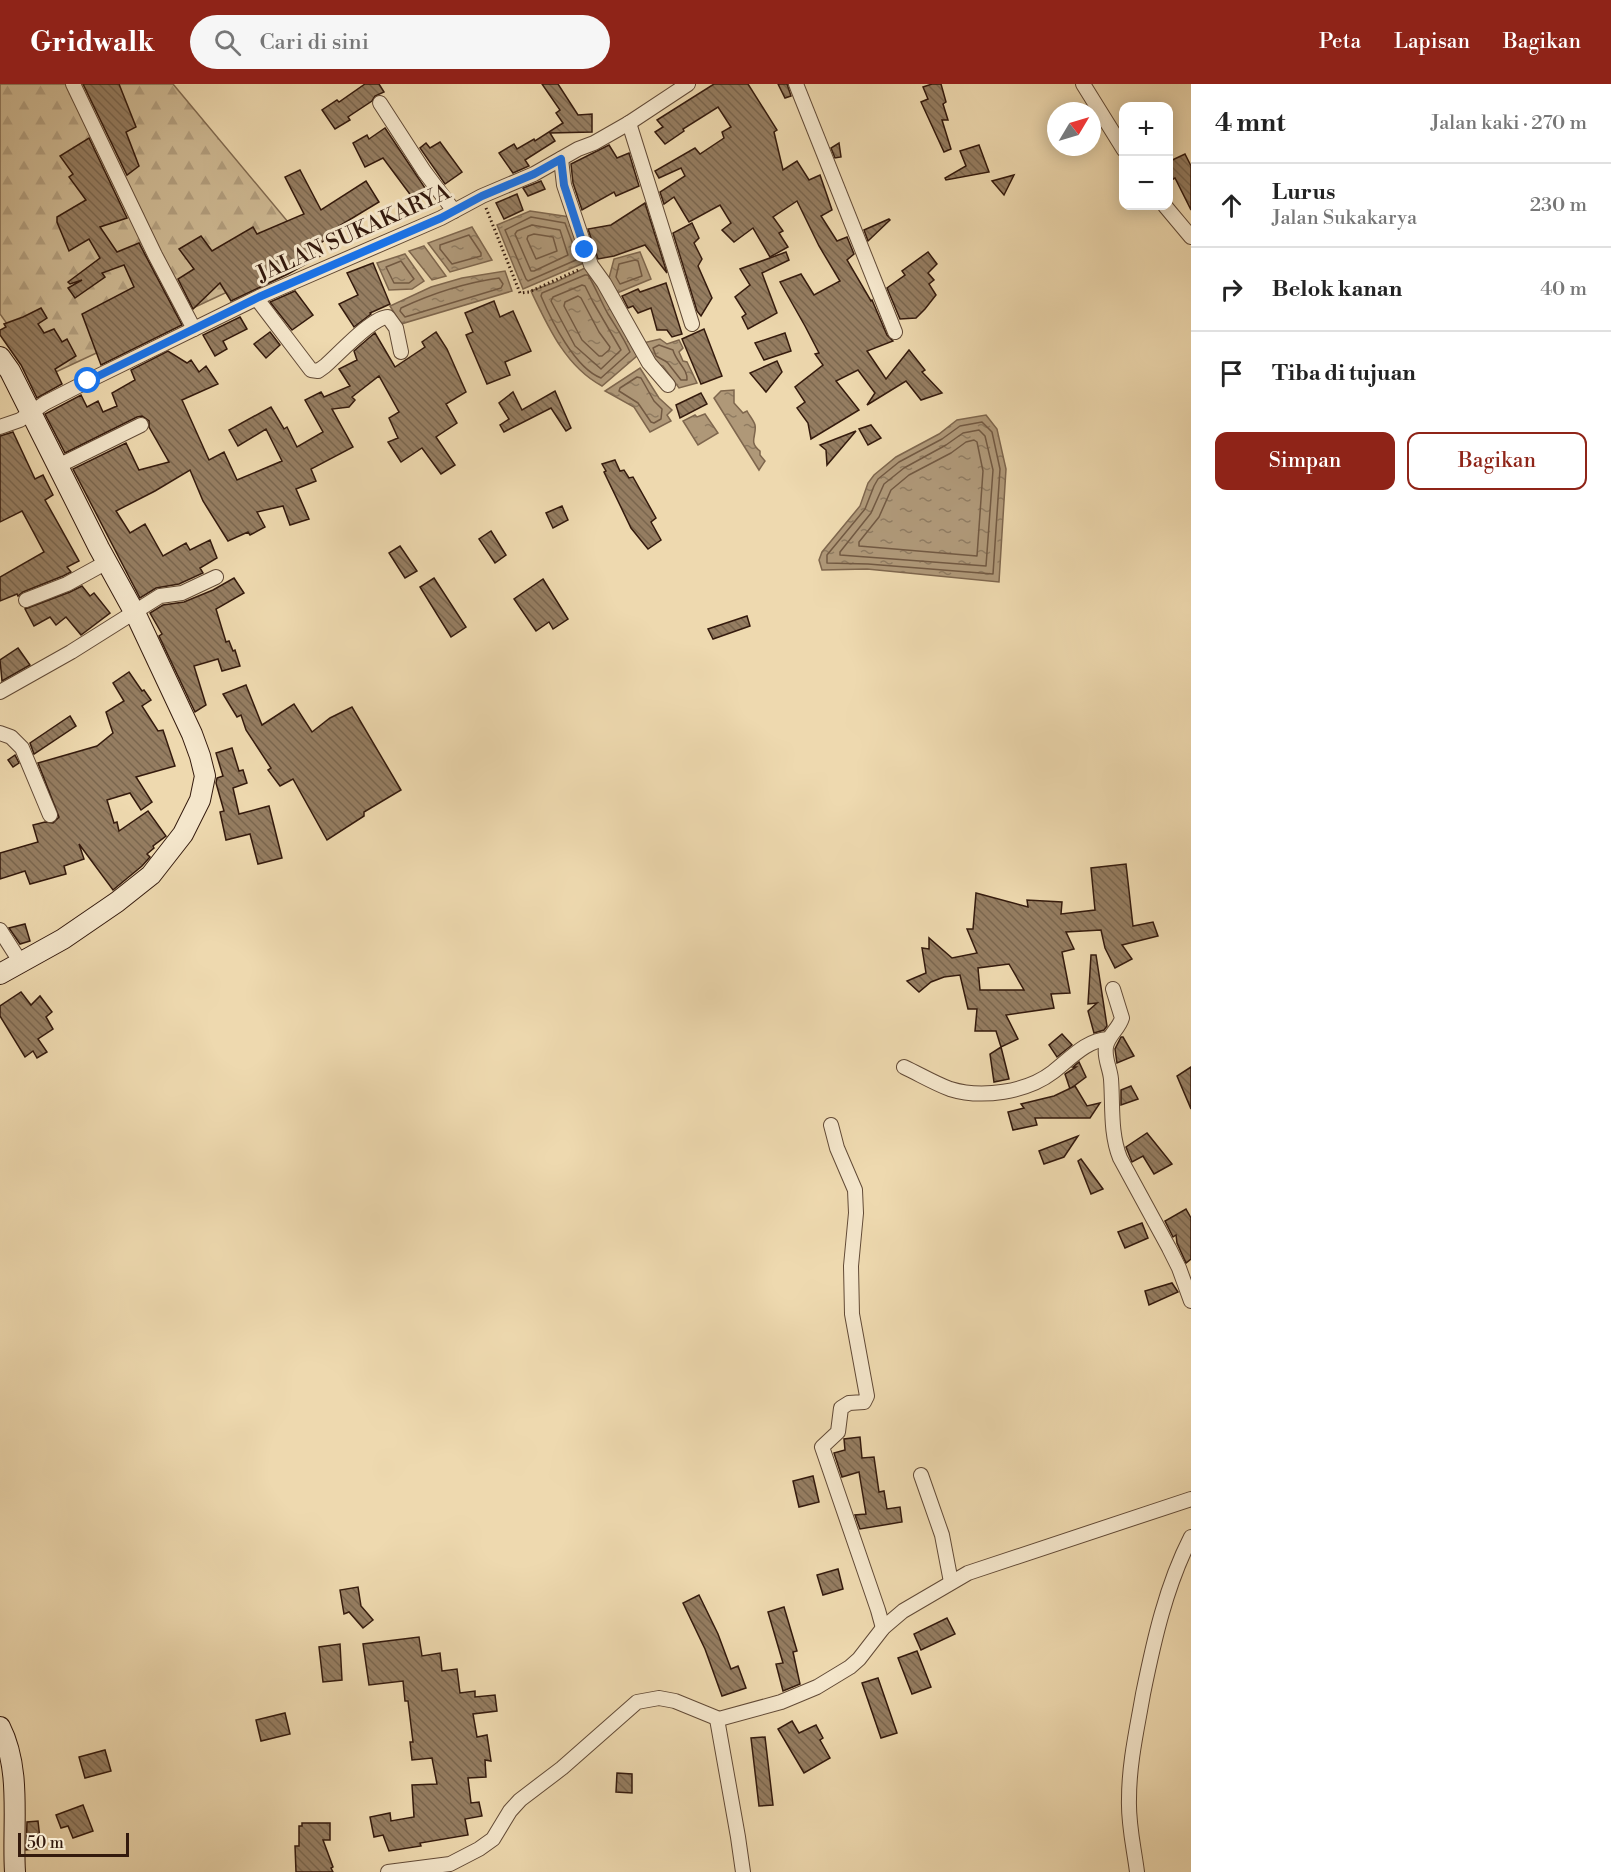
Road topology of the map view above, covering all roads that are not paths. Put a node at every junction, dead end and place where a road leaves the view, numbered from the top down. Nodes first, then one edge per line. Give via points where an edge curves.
1 (73, 84) edge
2 (688, 84) edge
3 (795, 84) edge
4 (1083, 84) edge
5 (380, 103) dead end
6 (629, 123) junction
7 (1119, 142) edge
8 (561, 159) junction
9 (1168, 210) edge
10 (454, 211) junction
11 (1191, 237) edge
12 (257, 299) junction
13 (692, 324) dead end
14 (194, 329) junction
15 (895, 332) dead end
16 (401, 352) dead end
17 (0, 357) edge
18 (668, 385) dead end
19 (31, 412) junction
20 (141, 425) dead end
21 (0, 427) edge
22 (58, 466) junction
23 (106, 562) junction
24 (216, 577) dead end
25 (26, 600) dead end
26 (134, 612) junction
27 (0, 692) edge
28 (0, 733) edge
29 (50, 815) dead end
30 (0, 930) edge
31 (21, 963) junction
32 (0, 974) edge
33 (1113, 989) dead end
34 (1108, 1039) junction
35 (904, 1068) dead end
36 (831, 1125) dead end
37 (1191, 1301) edge
38 (921, 1475) dead end
39 (1191, 1498) edge
40 (1191, 1537) edge
41 (951, 1582) junction
42 (883, 1628) junction
43 (717, 1719) junction
44 (0, 1727) edge
45 (15, 1872) edge
46 (388, 1872) edge
47 (742, 1872) edge
48 (1137, 1872) edge

1 - 14 street
2 - 6 street, JALAN SUKAKARYA
3 - 15 street
4 - 7 street
5 - 10 street
6 - 8 street, JALAN SUKAKARYA
6 - 13 street
8 - 10 street, JALAN SUKAKARYA
8 - 18 street via 564,185 591,265 649,363
9 - 11 street
10 - 12 street, JALAN SUKAKARYA
12 - 14 street, JALAN SUKAKARYA
12 - 16 street via 311,370 325,366 372,323 384,317 396,328
14 - 19 street, JALAN SUKAKARYA
17 - 19 main road
19 - 21 street, JALAN SUKAKARYA
19 - 22 main road
20 - 22 street
22 - 23 main road
23 - 25 street
23 - 26 main road
24 - 26 street via 182,593 160,596
26 - 27 street
26 - 31 main road via 192,734 205,776 203,790 183,834 151,875 63,939
28 - 29 street via 22,748
30 - 31 street
31 - 32 main road
33 - 34 street via 1122,1018
34 - 35 street via 1083,1048 1045,1078 1004,1091 952,1089
34 - 37 street via 1106,1054 1117,1151 1179,1268
36 - 42 street via 855,1190 852,1314 867,1396 864,1402 849,1402 841,1408 838,1432 822,1447
38 - 41 street via 942,1535
39 - 41 street via 1012,1557
40 - 48 street via 1160,1617 1134,1742 1129,1801
41 - 42 street
42 - 43 street via 859,1659 817,1687 781,1702
43 - 46 street via 675,1701 659,1698 637,1702 520,1800 493,1839 479,1849 450,1864
43 - 47 street
44 - 45 main road via 10,1753

